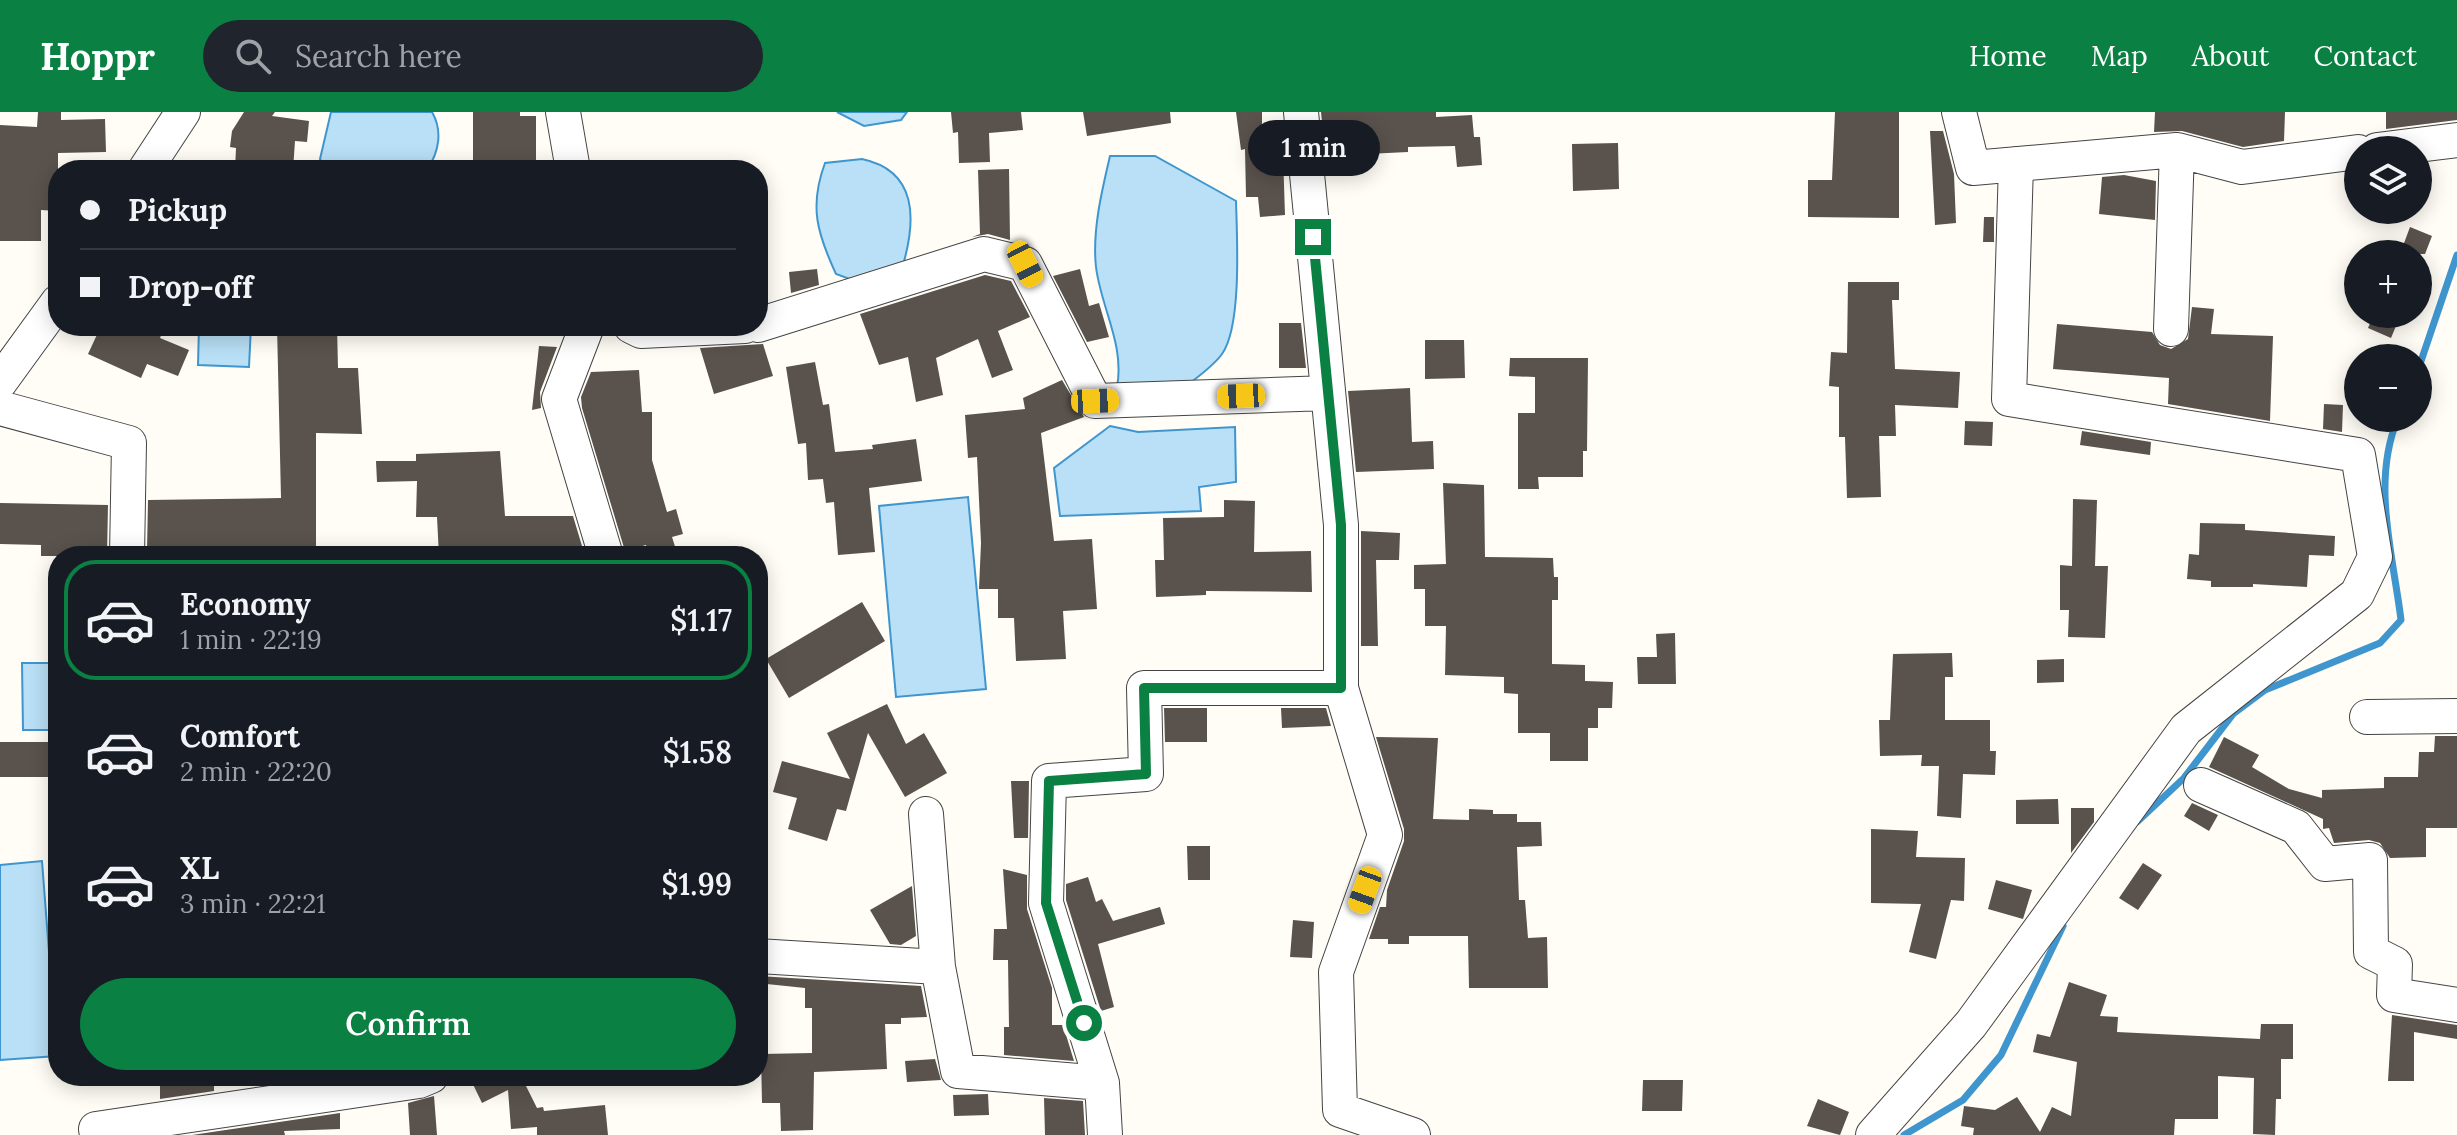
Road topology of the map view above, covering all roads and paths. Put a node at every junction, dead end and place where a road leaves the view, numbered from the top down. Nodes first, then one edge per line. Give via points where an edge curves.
1 (183, 112) edge
2 (563, 112) edge
3 (1301, 112) edge
4 (1959, 112) edge
5 (2457, 140) edge
6 (2432, 143) edge
7 (2177, 150) junction
8 (2344, 154) edge
9 (152, 160) edge
10 (571, 160) edge
11 (2016, 164) junction
12 (48, 316) edge
13 (768, 322) edge
14 (2171, 329) dead end
15 (583, 336) edge
16 (0, 382) edge
17 (1328, 393) junction
18 (0, 408) edge
19 (127, 546) edge
20 (603, 546) edge
21 (1341, 688) junction
22 (2457, 716) edge
23 (2367, 717) dead end
24 (2201, 785) dead end
25 (926, 814) dead end
26 (768, 957) edge
27 (938, 967) junction
28 (2457, 1005) edge
29 (1102, 1083) junction
30 (372, 1086) edge
31 (1333, 1121) edge
32 (97, 1135) edge
33 (1105, 1135) edge
34 (1413, 1135) edge
35 (1873, 1135) edge

1 - 9 street
2 - 10 street
3 - 17 street
4 - 11 street via 1973,168
5 - 6 street
7 - 8 street via 2242,167
7 - 11 street
7 - 14 street
11 - 35 street via 2009,399 2358,455 2375,557 2357,594 2186,729 1971,1024
12 - 16 street
13 - 17 street via 984,254 1025,264 1095,401
15 - 20 street via 559,399
17 - 21 street via 1341,525
18 - 19 street via 129,443
21 - 29 street via 1144,688 1146,774 1049,781 1046,903
21 - 31 street via 1385,835 1336,972
22 - 23 street
24 - 28 street via 2296,827 2325,864 2370,860 2371,952 2395,964 2394,995
25 - 27 street
26 - 27 street
27 - 29 street via 958,1071
29 - 33 street
30 - 32 street via 96,1129
31 - 34 street

